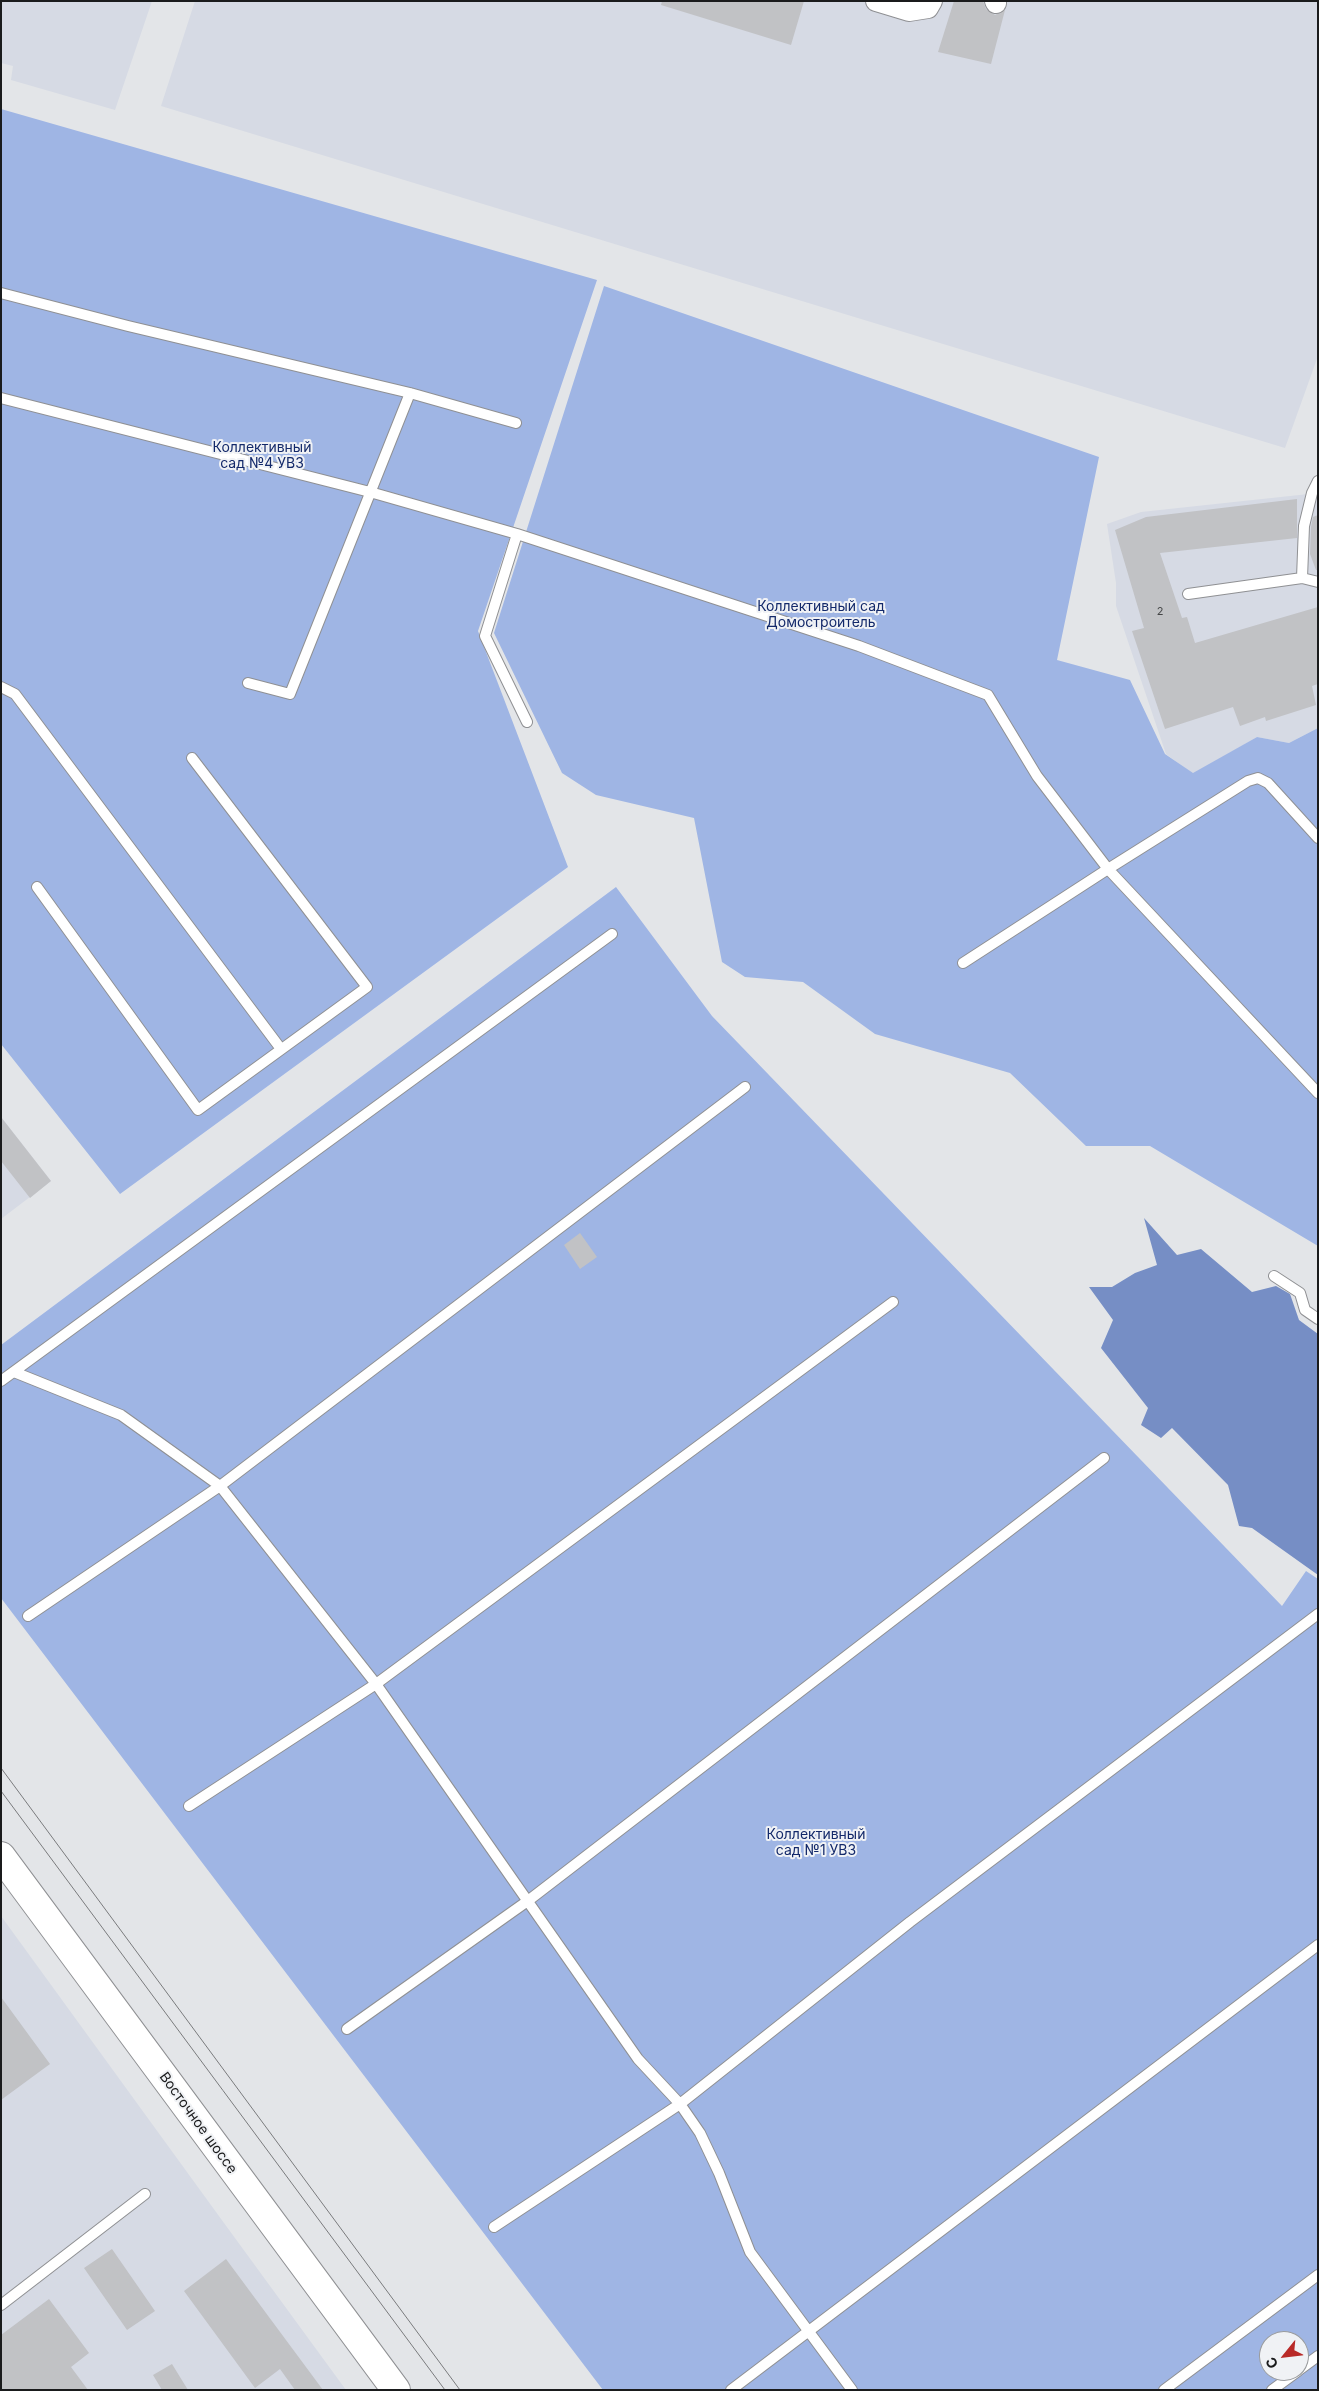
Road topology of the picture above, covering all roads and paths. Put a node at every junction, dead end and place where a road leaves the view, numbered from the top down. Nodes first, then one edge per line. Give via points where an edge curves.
1 (876, 1) edge
2 (932, 1) edge
3 (1, 292) edge
4 (410, 394) junction
5 (1, 398) edge
6 (516, 423) dead end
7 (1318, 481) edge
8 (370, 492) junction
9 (517, 534) junction
10 (1302, 578) junction
11 (1318, 582) edge
12 (1188, 594) dead end
13 (248, 683) dead end
14 (1, 687) edge
15 (527, 722) dead end
16 (192, 758) dead end
17 (1318, 838) edge
18 (1108, 869) junction
19 (36, 887) dead end
20 (612, 934) dead end
21 (963, 964) dead end
22 (281, 1049) junction
23 (746, 1087) dead end
24 (1318, 1093) edge
25 (1274, 1276) dead end
26 (893, 1302) dead end
27 (1318, 1319) edge
28 (14, 1372) junction
29 (1, 1381) edge
30 (1104, 1458) dead end
31 (220, 1486) junction
32 (1318, 1614) edge
33 (28, 1616) dead end
34 (376, 1684) junction
35 (189, 1806) dead end
36 (1, 1856) edge
37 (529, 1900) junction
38 (1318, 1945) edge
39 (347, 2029) dead end
40 (680, 2104) junction
41 (145, 2194) dead end
42 (494, 2228) dead end
43 (1318, 2275) edge
44 (1, 2305) edge
45 (809, 2332) junction
46 (1284, 2381) edge
47 (396, 2390) edge
48 (732, 2390) edge
49 (852, 2390) edge
50 (1164, 2390) edge
51 (1272, 2390) edge

1 - 2 street via 908,11 928,8
3 - 4 lane
4 - 6 lane
4 - 8 lane
5 - 8 lane
7 - 10 lane via 1304,526
8 - 9 lane
8 - 13 lane via 290,694
9 - 15 lane via 485,636
9 - 18 lane via 859,646 988,695 1037,776
10 - 11 lane
10 - 12 lane
14 - 22 lane via 15,694
16 - 22 lane via 367,987
17 - 18 lane via 1268,783 1258,778 1248,781
18 - 21 lane
18 - 24 lane
19 - 22 lane via 198,1110
20 - 28 lane
23 - 31 lane
25 - 27 lane via 1300,1293 1305,1310
26 - 34 lane
28 - 29 lane
28 - 31 lane via 121,1415
30 - 37 lane
31 - 33 lane
31 - 34 lane
32 - 40 lane via 910,1922
34 - 35 lane
34 - 37 lane
36 - 47 main road, Восточное шоссе
37 - 39 lane
37 - 40 lane via 638,2059
38 - 45 lane
40 - 42 lane
40 - 45 lane via 700,2133 719,2173 750,2252
41 - 44 lane
43 - 50 lane
45 - 48 lane
45 - 49 lane
46 - 51 lane

